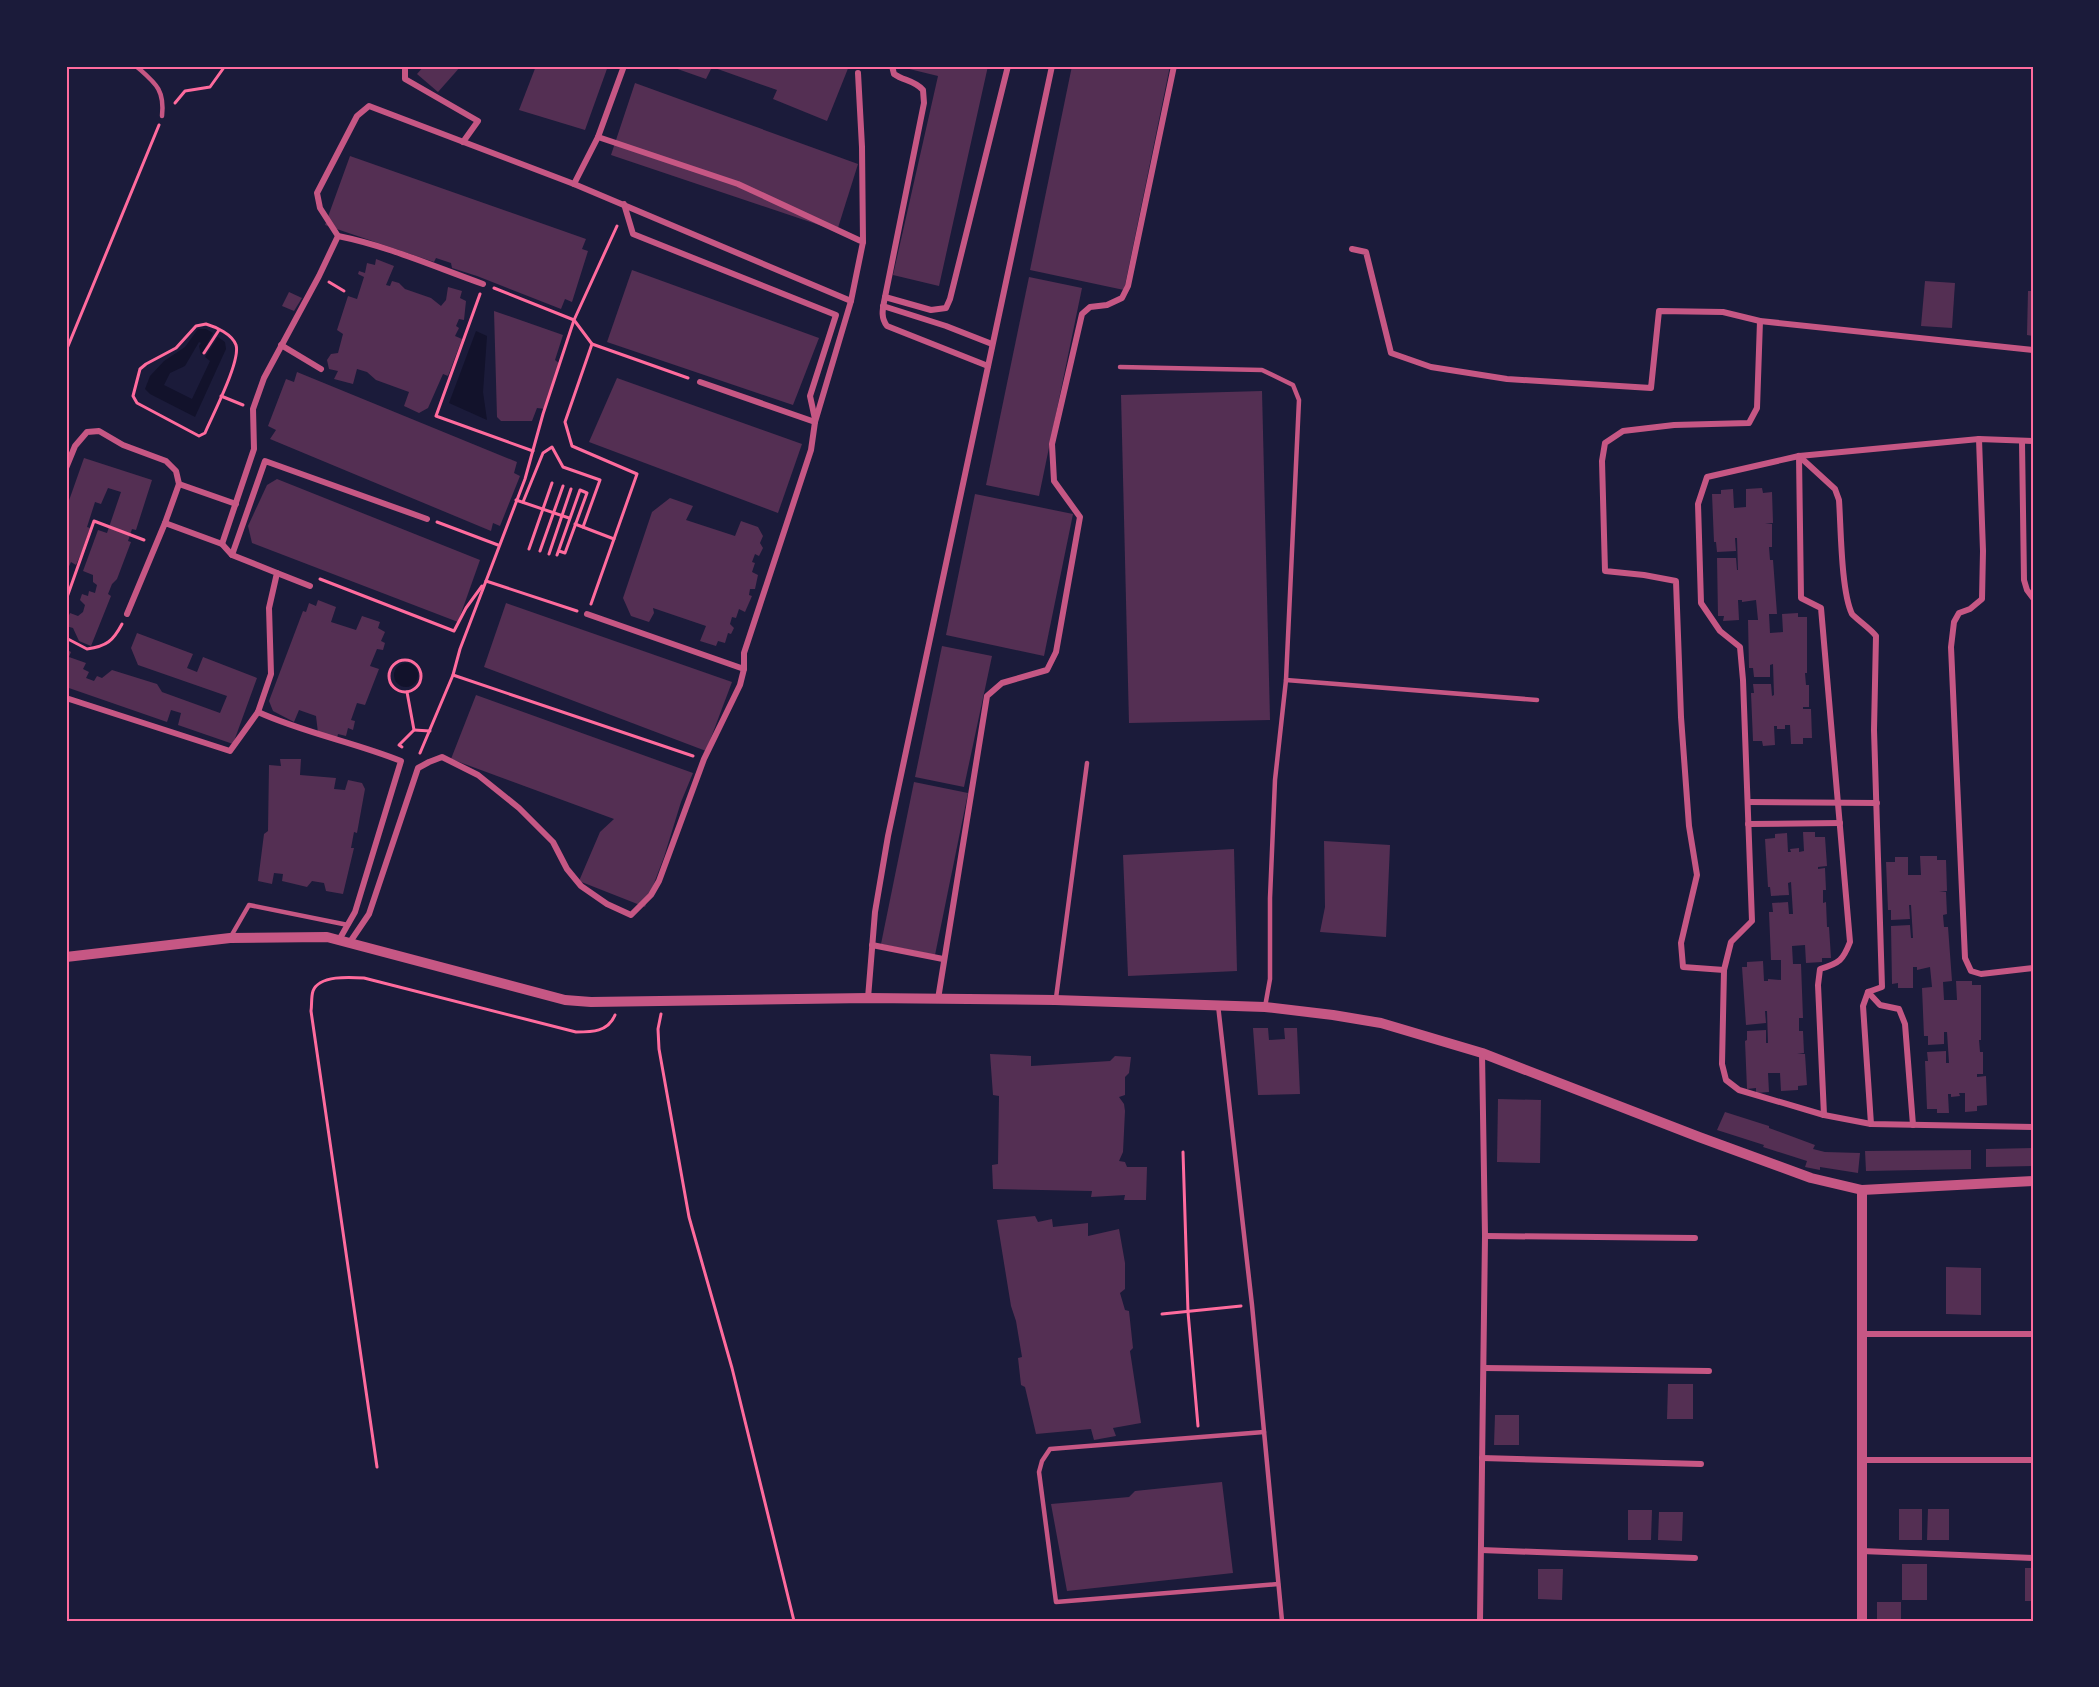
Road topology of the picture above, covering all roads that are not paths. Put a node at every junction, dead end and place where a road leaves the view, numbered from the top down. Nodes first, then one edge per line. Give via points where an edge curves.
1 (136, 66) edge
2 (405, 66) edge
3 (624, 66) edge
4 (892, 66) edge
5 (1008, 66) edge
6 (1052, 66) edge
7 (1174, 66) edge
8 (858, 73) dead end
9 (162, 116) road end
10 (598, 137) junction
11 (464, 142) junction
12 (574, 184) junction
13 (624, 204) junction
14 (338, 236) junction
15 (863, 242) junction
16 (1352, 249) dead end
17 (483, 284) road end
18 (885, 297) junction
19 (851, 301) junction
20 (884, 306) junction
21 (1760, 321) junction
22 (992, 344) junction
23 (280, 345) junction
24 (2033, 350) edge
25 (988, 366) junction
26 (1120, 367) dead end
27 (321, 369) dead end
28 (700, 382) road end
29 (815, 422) junction
30 (1979, 439) junction
31 (2033, 441) edge
32 (2022, 442) junction
33 (1799, 456) junction
34 (66, 468) edge
35 (179, 483) junction
36 (236, 504) junction
37 (427, 519) road end
38 (165, 524) junction
39 (222, 544) junction
40 (232, 555) junction
41 (277, 573) junction
42 (310, 586) dead end
43 (2033, 598) edge
44 (127, 614) road end
45 (587, 614) road end
46 (744, 669) junction
47 (1286, 680) junction
48 (66, 698) edge
49 (1537, 700) dead end
50 (258, 712) junction
51 (1088, 763) dead end
52 (1748, 802) junction
53 (1838, 803) junction
54 (1877, 803) junction
55 (1840, 823) junction
56 (1748, 824) junction
57 (348, 925) junction
58 (230, 938) junction
59 (344, 941) junction
60 (872, 945) junction
61 (66, 957) edge
62 (943, 959) junction
63 (2033, 968) edge
64 (1724, 970) junction
65 (1868, 992) junction
66 (868, 998) junction
67 (938, 999) junction
68 (1055, 1000) junction
69 (1218, 1005) junction
70 (1265, 1007) junction
71 (1482, 1053) junction
72 (1824, 1115) junction
73 (1871, 1124) junction
74 (1912, 1125) junction
75 (2033, 1127) edge
76 (2033, 1181) edge
77 (1862, 1190) junction
78 (1485, 1236) junction
79 (1695, 1238) dead end
80 (1862, 1334) junction
81 (2033, 1334) edge
82 (1484, 1368) junction
83 (1709, 1371) dead end
84 (1264, 1432) junction
85 (1482, 1458) junction
86 (1862, 1460) junction
87 (2033, 1460) edge
88 (1701, 1464) dead end
89 (1481, 1550) junction
90 (1862, 1551) junction
91 (1695, 1558) dead end
92 (2033, 1558) edge
93 (1278, 1584) junction
94 (1282, 1621) edge
95 (1480, 1621) edge
96 (1862, 1621) edge

1 - 9 lane via 159,89 164,101
2 - 11 street via 405,79 478,121
3 - 10 street
4 - 18 street via 894,74 916,82 923,90 924,103
5 - 18 street via 946,308 931,310
6 - 22 street
7 - 62 street via 1128,286 1122,298 1090,307 1082,314 1052,444 1054,481 1080,517 1056,652 1047,670 1002,683 987,696
8 - 15 street
10 - 12 street
10 - 15 street via 738,184
11 - 12 street
11 - 14 street via 369,106 357,116 317,193 320,208
12 - 13 street
13 - 19 street
13 - 29 street via 633,234 836,315 810,396
14 - 17 street via 390,250
14 - 23 street
15 - 19 street
16 - 21 street via 1366,252 1391,353 1431,367 1507,380 1652,388 1659,311 1723,312
18 - 20 street
19 - 29 street
20 - 22 street
20 - 25 street via 882,315 887,326
21 - 24 street
21 - 64 street via 1757,408 1749,423 1623,431 1605,443 1602,461 1605,571 1676,581 1681,717 1689,826 1697,875 1681,943 1683,968
22 - 25 street
23 - 27 street
23 - 36 street via 253,409 254,449
25 - 60 street via 888,836
26 - 47 lane via 1262,370 1293,385 1299,400
28 - 29 street
29 - 46 street via 811,450 744,653
30 - 32 street
30 - 33 street
30 - 63 street via 1982,599 1959,613 1954,622 1950,655 1965,958 1971,972 1981,974
31 - 32 street
32 - 43 street via 2024,580
33 - 52 street via 1707,477 1698,504 1701,603 1720,631 1740,647
33 - 53 street via 1801,598 1821,608
33 - 54 street via 1835,489 1847,595 1853,616 1876,636
34 - 35 street via 75,446 87,432 99,431 166,461 176,471
35 - 36 street
35 - 38 street
36 - 39 street
37 - 40 street via 265,461
38 - 39 street
38 - 44 street
39 - 40 street
40 - 41 street
41 - 42 street
41 - 50 street via 269,608 272,674
45 - 46 street
46 - 59 street via 704,759 659,881 631,915 580,886 553,842 519,808 478,776 442,757 418,768 369,914
47 - 49 lane
47 - 70 lane via 1275,780 1270,979
48 - 50 street via 230,751
50 - 57 street via 401,762
51 - 68 lane
52 - 53 street
52 - 56 street
53 - 54 street
53 - 55 street
54 - 65 street via 1882,987
55 - 56 street
55 - 72 street via 1851,942 1843,959 1820,969
56 - 64 street via 1752,921 1731,942
57 - 58 lane via 249,905
57 - 59 street
58 - 59 street via 291,936
58 - 61 street
59 - 66 street via 565,1000
60 - 62 street
60 - 66 street
62 - 67 street
64 - 72 street via 1722,1064 1726,1080 1739,1090
65 - 73 street via 1863,1006
65 - 74 street via 1880,1005 1899,1009 1905,1024
66 - 67 street
67 - 68 street
68 - 69 street
69 - 70 street
69 - 84 lane
70 - 71 street via 1381,1023
71 - 77 street via 1811,1178
71 - 78 street
72 - 73 street
73 - 74 street
74 - 75 street
76 - 77 street
77 - 80 street
78 - 79 street
78 - 82 street
80 - 81 street
80 - 86 street
82 - 83 street
82 - 85 street
84 - 93 lane
84 - 93 lane via 1050,1449 1040,1472 1056,1602
85 - 88 street
85 - 89 street
86 - 87 street
86 - 90 street
89 - 91 street
89 - 95 street
90 - 92 street
90 - 96 street
93 - 94 lane

